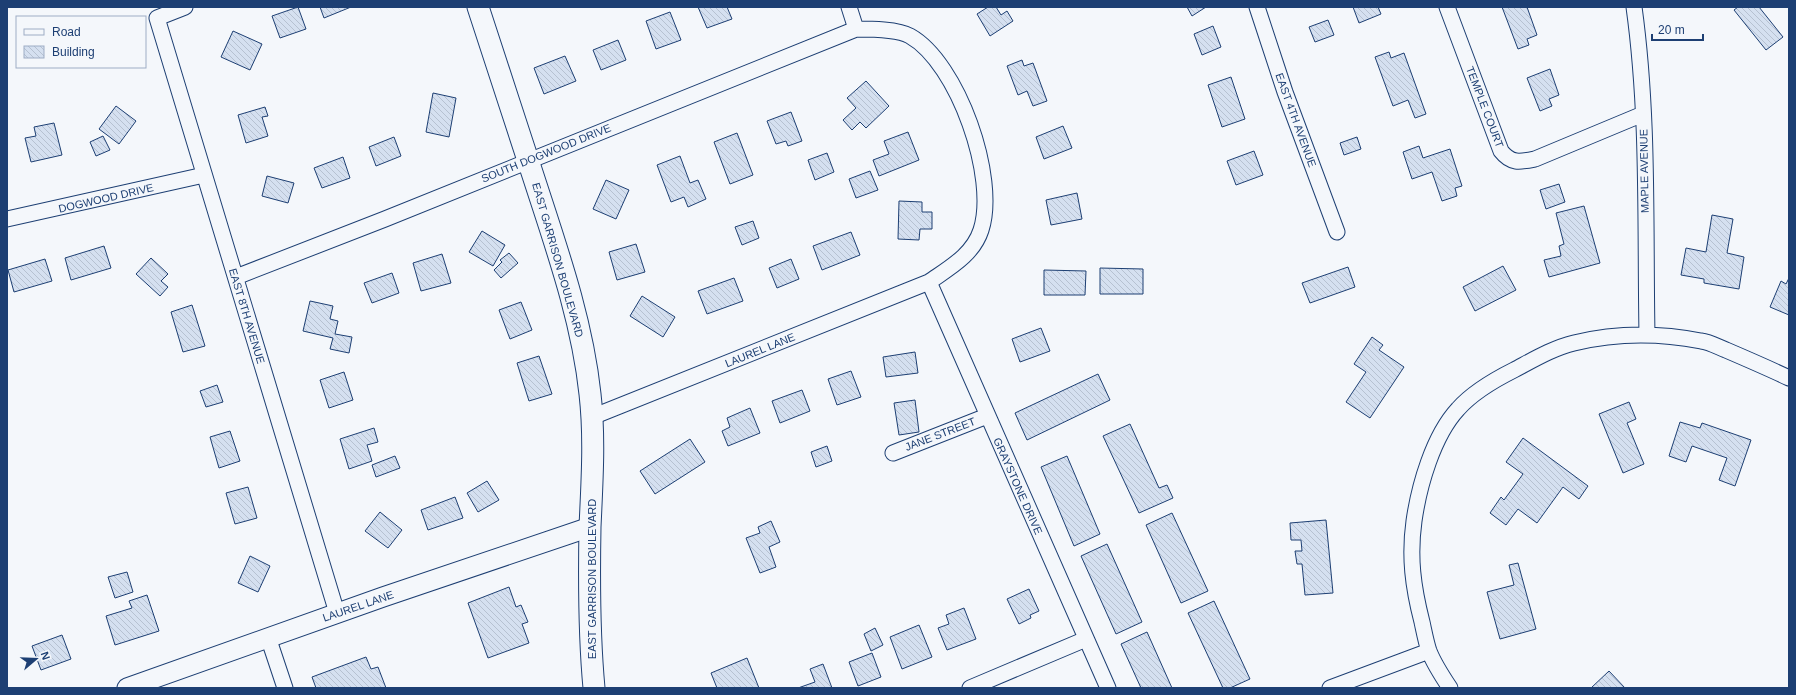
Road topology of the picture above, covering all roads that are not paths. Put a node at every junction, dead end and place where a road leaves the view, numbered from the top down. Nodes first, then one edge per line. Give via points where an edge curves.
1 (185, 7) edge
2 (478, 7) edge
3 (849, 7) edge
4 (1257, 7) edge
5 (1447, 7) edge
6 (1634, 7) edge
7 (856, 29) junction
8 (1643, 114) junction
9 (528, 160) junction
10 (204, 175) junction
11 (7, 220) edge
12 (1336, 232) dead end
13 (236, 277) junction
14 (929, 282) junction
15 (1647, 335) junction
16 (1789, 378) edge
17 (987, 416) junction
18 (592, 417) junction
19 (893, 452) dead end
20 (590, 527) junction
21 (337, 613) junction
22 (268, 637) junction
23 (1086, 639) junction
24 (1429, 651) junction
25 (127, 688) edge
26 (285, 688) edge
27 (594, 688) edge
28 (970, 688) edge
29 (1108, 688) edge
30 (1330, 688) edge
31 (1450, 688) edge

1 - 10 street, EAST 8TH AVENUE via 157,18
2 - 9 main road, EAST GARRISON BOULEVARD
3 - 7 street
4 - 12 street, EAST 4TH AVENUE
5 - 8 street, TEMPLE COURT via 1501,151 1512,161 1535,159
6 - 8 street, MAPLE AVENUE
7 - 9 street, SOUTH DOGWOOD DRIVE
7 - 14 street, LAUREL LANE via 884,30 910,36 930,53 960,99 978,150 985,203 981,230 968,254
8 - 15 street, MAPLE AVENUE
9 - 13 street, SOUTH DOGWOOD DRIVE
9 - 18 main road, EAST GARRISON BOULEVARD via 560,260 580,334 587,368
10 - 11 street, DOGWOOD DRIVE
10 - 13 street, EAST 8TH AVENUE
13 - 21 street, EAST 8TH AVENUE
14 - 17 street, GRAYSTONE DRIVE
14 - 18 street, LAUREL LANE
15 - 16 street via 1704,341
15 - 24 street via 1574,343 1548,352 1499,377 1476,392 1457,410 1442,432 1431,457 1416,509 1412,536 1414,590
17 - 19 street, JANE STREET
17 - 23 street, GRAYSTONE DRIVE
18 - 20 main road, EAST GARRISON BOULEVARD via 594,478
20 - 21 street, LAUREL LANE
20 - 27 main road, EAST GARRISON BOULEVARD via 591,652
21 - 22 street, LAUREL LANE
22 - 25 street, LAUREL LANE
22 - 26 street
23 - 28 street
23 - 29 street, GRAYSTONE DRIVE
24 - 30 street
24 - 31 street

